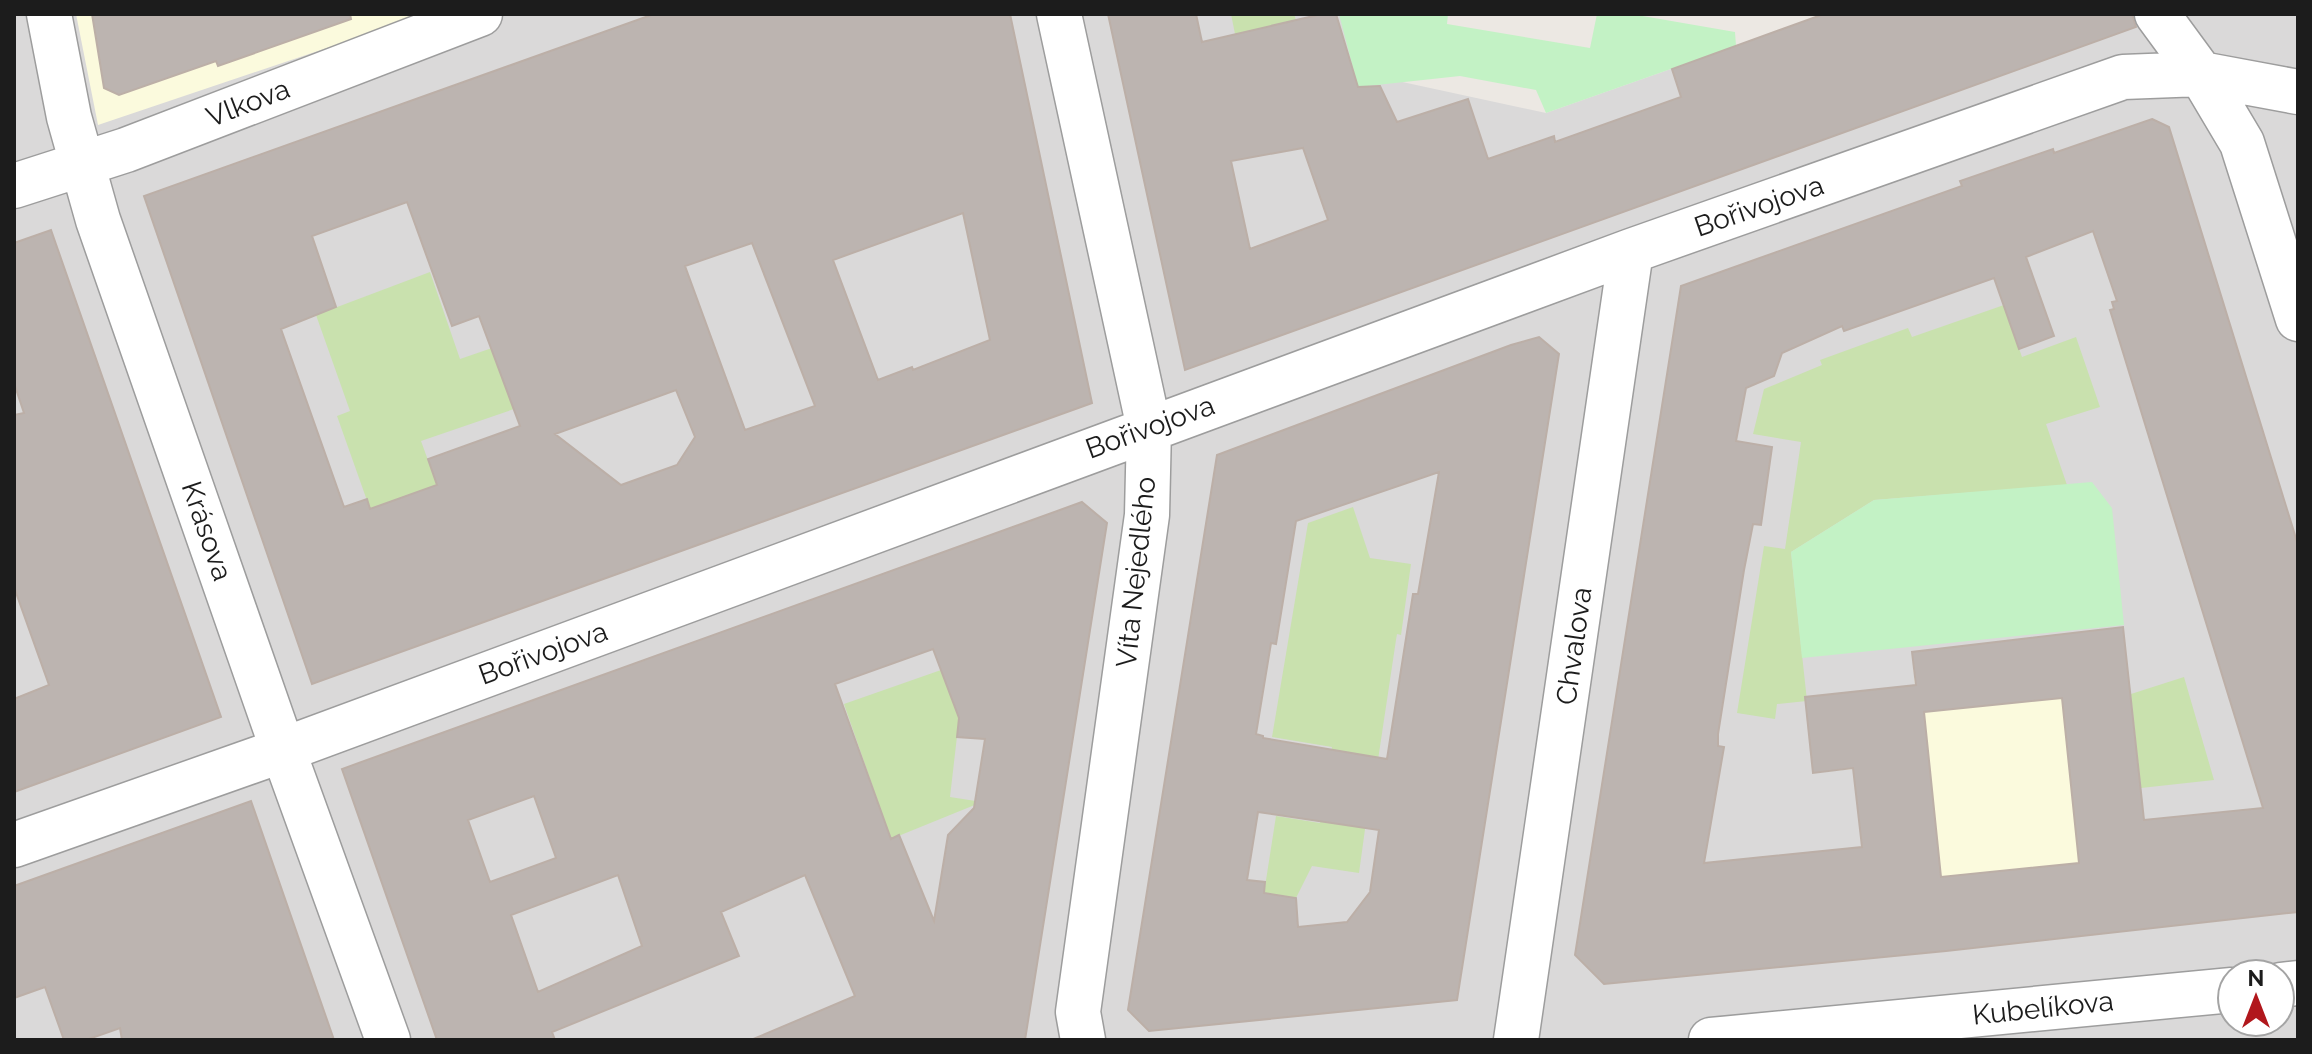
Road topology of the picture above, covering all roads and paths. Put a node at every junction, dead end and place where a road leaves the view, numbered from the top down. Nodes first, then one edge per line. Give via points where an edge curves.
1 (49, 14) edge
2 (1059, 14) edge
3 (2157, 14) edge
4 (475, 15) edge
5 (2201, 74) junction
6 (2298, 92) edge
7 (82, 163) junction
8 (14, 186) edge
9 (1631, 251) junction
10 (2298, 319) edge
11 (1149, 428) junction
12 (283, 750) junction
13 (14, 845) edge
14 (2216, 992) edge
15 (388, 1040) edge
16 (1083, 1040) edge
17 (1516, 1040) edge
18 (1711, 1040) edge

1 - 7 street, Krásova
2 - 11 street, Víta Nejedlého
3 - 5 street
4 - 7 street, Vlkova
5 - 6 street, Bořivojova
5 - 9 street, Bořivojova via 2123,77
5 - 10 street via 2242,143
7 - 8 street, Vlkova
7 - 12 street, Krásova
9 - 11 street, Bořivojova
9 - 17 street, Chvalova
11 - 12 street, Bořivojova
11 - 16 street, Víta Nejedlého via 1147,515 1078,1012
12 - 13 street, Bořivojova
12 - 15 street, Krásova
14 - 18 street, Kubelíkova

